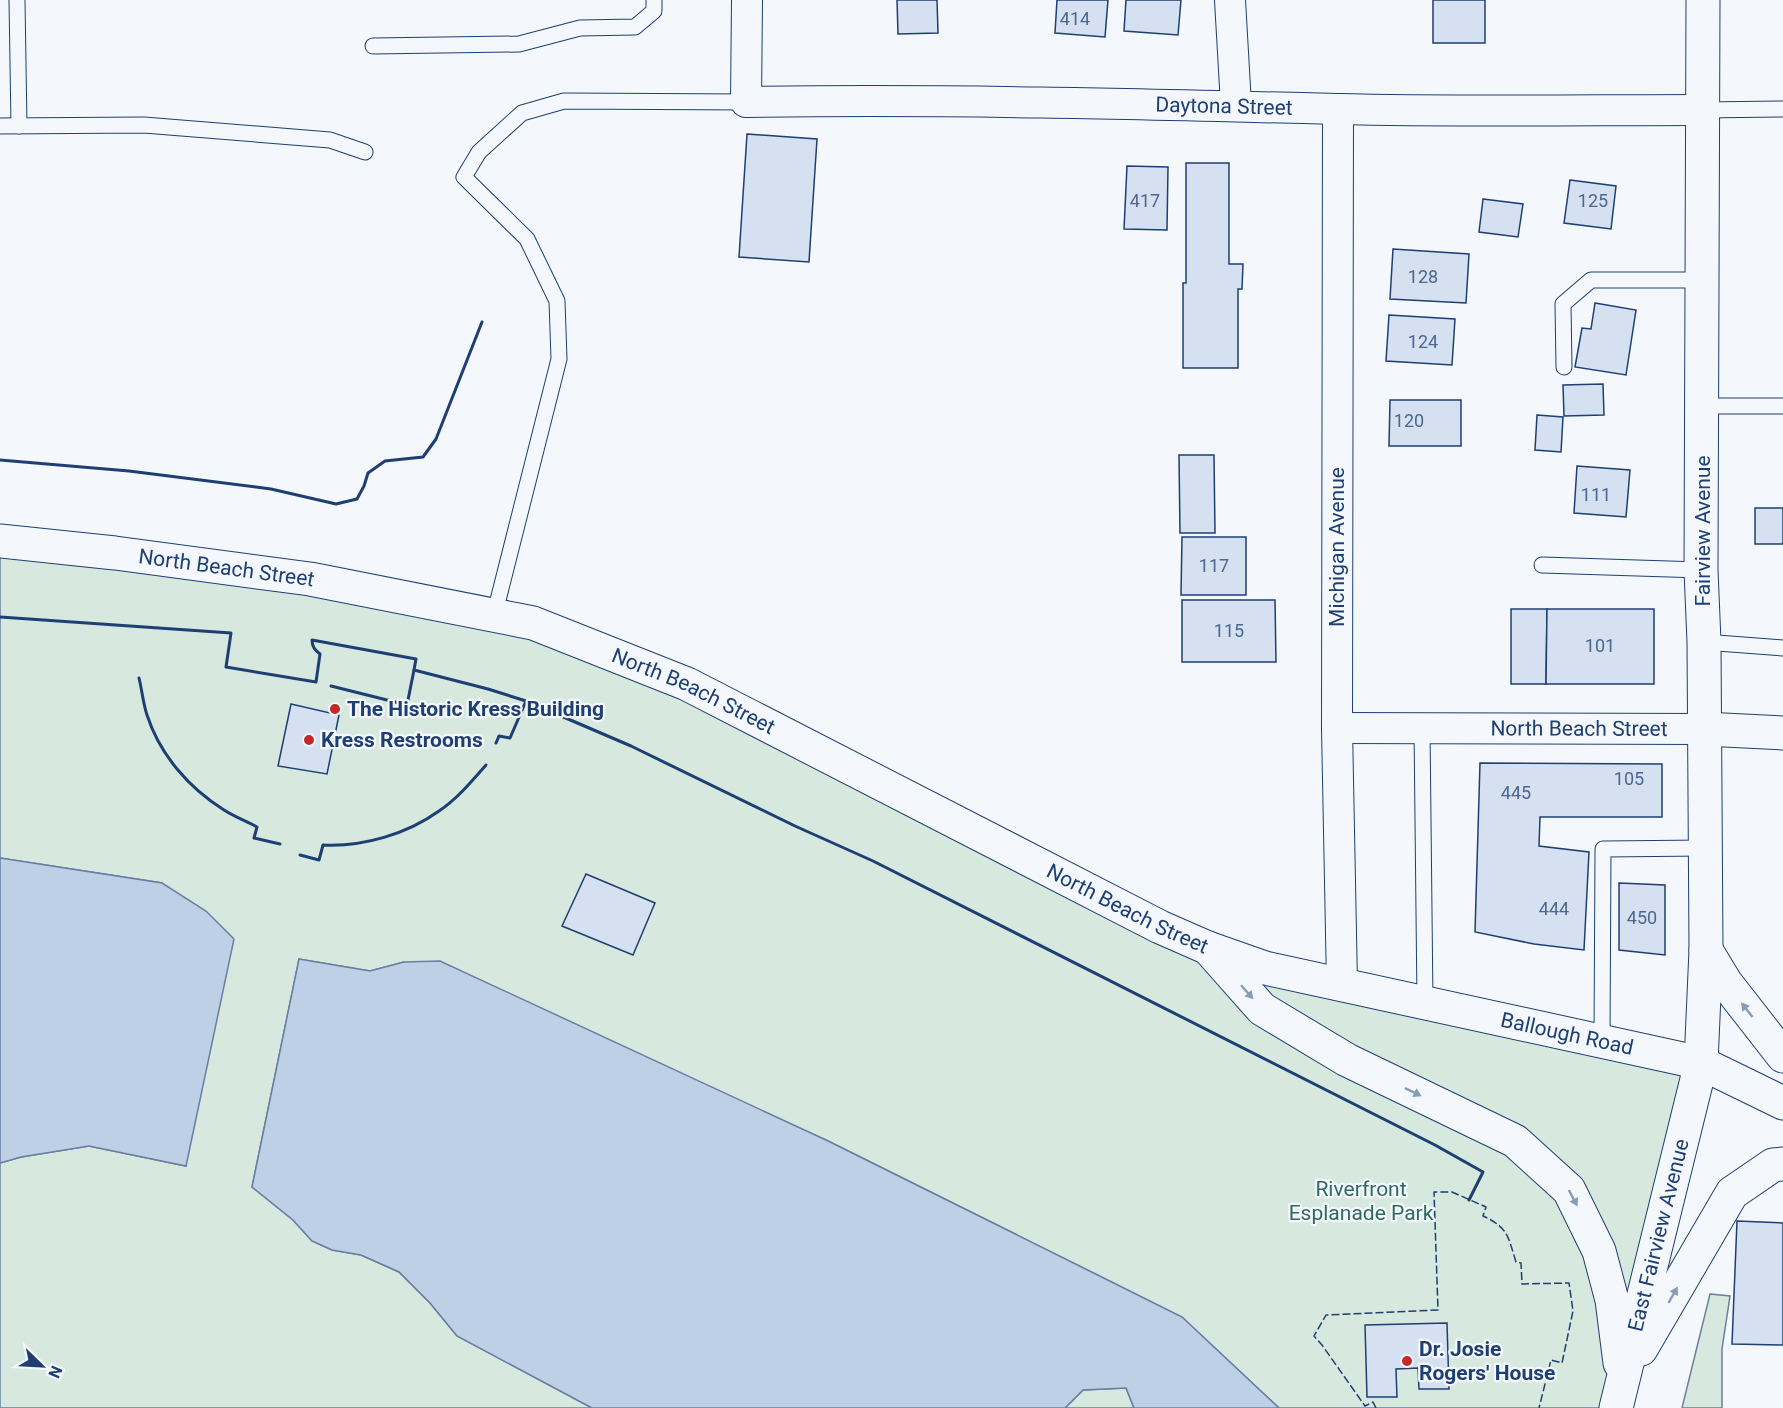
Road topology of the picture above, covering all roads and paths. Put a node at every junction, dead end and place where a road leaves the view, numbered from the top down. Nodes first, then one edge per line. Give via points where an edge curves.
1 (17, 0) edge
2 (654, 0) edge
3 (747, 0) edge
4 (1230, 0) edge
5 (1703, 0) edge
6 (373, 46) dead end
7 (746, 102) junction
8 (1236, 105) junction
9 (1338, 109) junction
10 (1783, 109) edge
11 (1702, 111) junction
12 (0, 126) edge
13 (19, 126) junction
14 (365, 152) dead end
15 (1702, 280) junction
16 (1564, 367) dead end
17 (1703, 406) junction
18 (1783, 406) edge
19 (0, 541) edge
20 (1542, 565) dead end
21 (1701, 570) junction
22 (494, 616) junction
23 (1704, 642) junction
24 (1783, 648) edge
25 (1336, 728) junction
26 (1422, 728) junction
27 (1704, 729) junction
28 (1783, 733) edge
29 (1706, 848) junction
30 (1208, 948) junction
31 (1707, 950) junction
32 (1342, 984) junction
33 (1425, 1003) junction
34 (1602, 1041) junction
35 (1783, 1056) edge
36 (1701, 1063) junction
37 (1783, 1104) edge
38 (1783, 1164) edge
39 (1619, 1395) edge

1 - 13 lane
2 - 6 lane via 654,11 635,27 580,28 519,44
3 - 7 street
4 - 8 street
5 - 11 main road, Fairview Avenue
7 - 8 street, Daytona Street
7 - 22 lane via 564,101 522,113 479,152 464,177 527,239 557,301 559,358
8 - 9 street, Daytona Street
9 - 11 street, Daytona Street
9 - 25 street, Michigan Avenue
10 - 11 lane
11 - 15 main road, Fairview Avenue
12 - 13 lane
13 - 14 lane via 144,125 330,140
15 - 16 lane via 1592,280 1563,304
15 - 17 main road, Fairview Avenue
17 - 18 lane
17 - 21 main road, Fairview Avenue
19 - 22 main road, North Beach Street via 310,579
20 - 21 lane
21 - 23 main road, Fairview Avenue
22 - 30 main road, North Beach Street via 533,623 687,684 1150,922
23 - 24 lane
23 - 27 main road, Fairview Avenue
25 - 26 street, North Beach Street
25 - 32 street, Michigan Avenue
26 - 27 street, North Beach Street
26 - 33 lane
27 - 28 main road, North Beach Street
27 - 29 main road, Fairview Avenue
29 - 31 main road, Fairview Avenue
29 - 34 lane via 1603,849
30 - 32 main road, North Beach Street via 1265,968
30 -> 39 main road via 1262,1009 1347,1060 1515,1141 1569,1190 1599,1251 1612,1300
35 -> 31 main road via 1726,983
31 - 36 main road, Fairview Avenue
32 - 33 main road, Ballough Road
33 - 34 main road, Ballough Road
34 - 36 main road, Ballough Road
36 - 37 main road, Ballough Road
36 - 39 main road, East Fairview Avenue
39 -> 38 main road via 1732,1193 1773,1165

